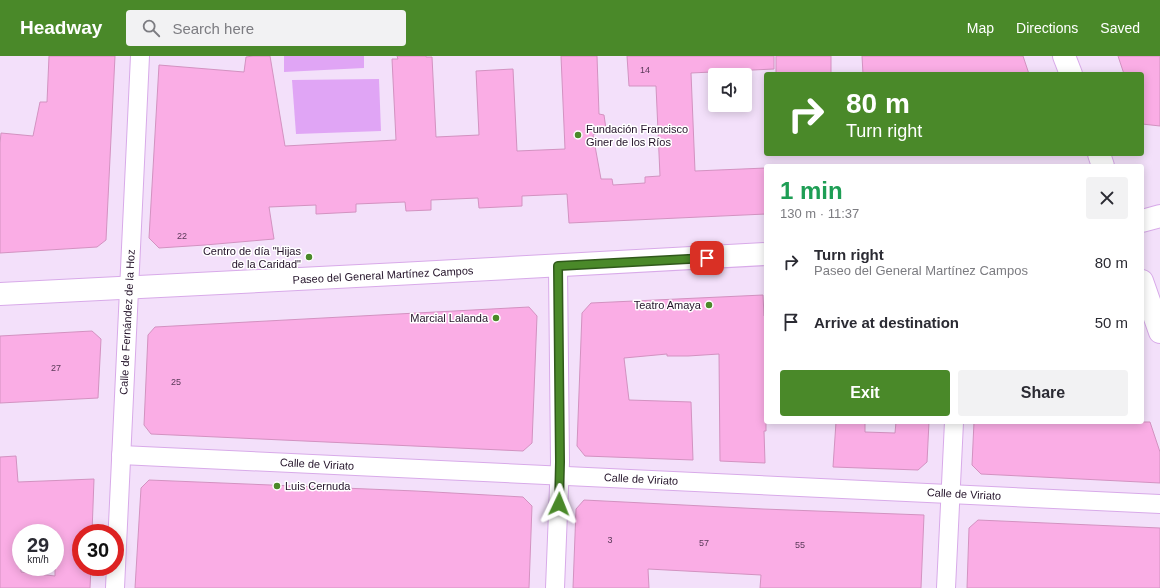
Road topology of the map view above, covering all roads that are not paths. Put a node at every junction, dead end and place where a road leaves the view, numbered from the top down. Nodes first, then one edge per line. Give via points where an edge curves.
1 (140, 56) edge
2 (1064, 56) edge
3 (1070, 72) edge
4 (1160, 216) edge
5 (1144, 220) edge
6 (764, 254) edge
7 (558, 266) junction
8 (129, 287) junction
9 (1144, 287) edge
10 (0, 294) edge
11 (1160, 332) edge
12 (954, 424) edge
13 (121, 455) junction
14 (560, 476) junction
15 (951, 494) junction
16 (1160, 504) edge
17 (115, 588) edge
18 (555, 588) edge
19 (946, 588) edge

1 - 8 street, Calle de Fernández de la Hoz
2 - 3 street
4 - 5 street
6 - 7 street, Paseo del General Martínez Campos
7 - 8 street, Paseo del General Martínez Campos
7 - 14 street
8 - 10 street, Paseo del General Martínez Campos
8 - 13 street, Calle de Fernández de la Hoz
9 - 11 street
12 - 15 street
13 - 14 street, Calle de Viriato
13 - 17 street, Calle de Fernández de la Hoz
14 - 15 street, Calle de Viriato
14 - 18 street
15 - 16 street, Calle de Viriato
15 - 19 street

